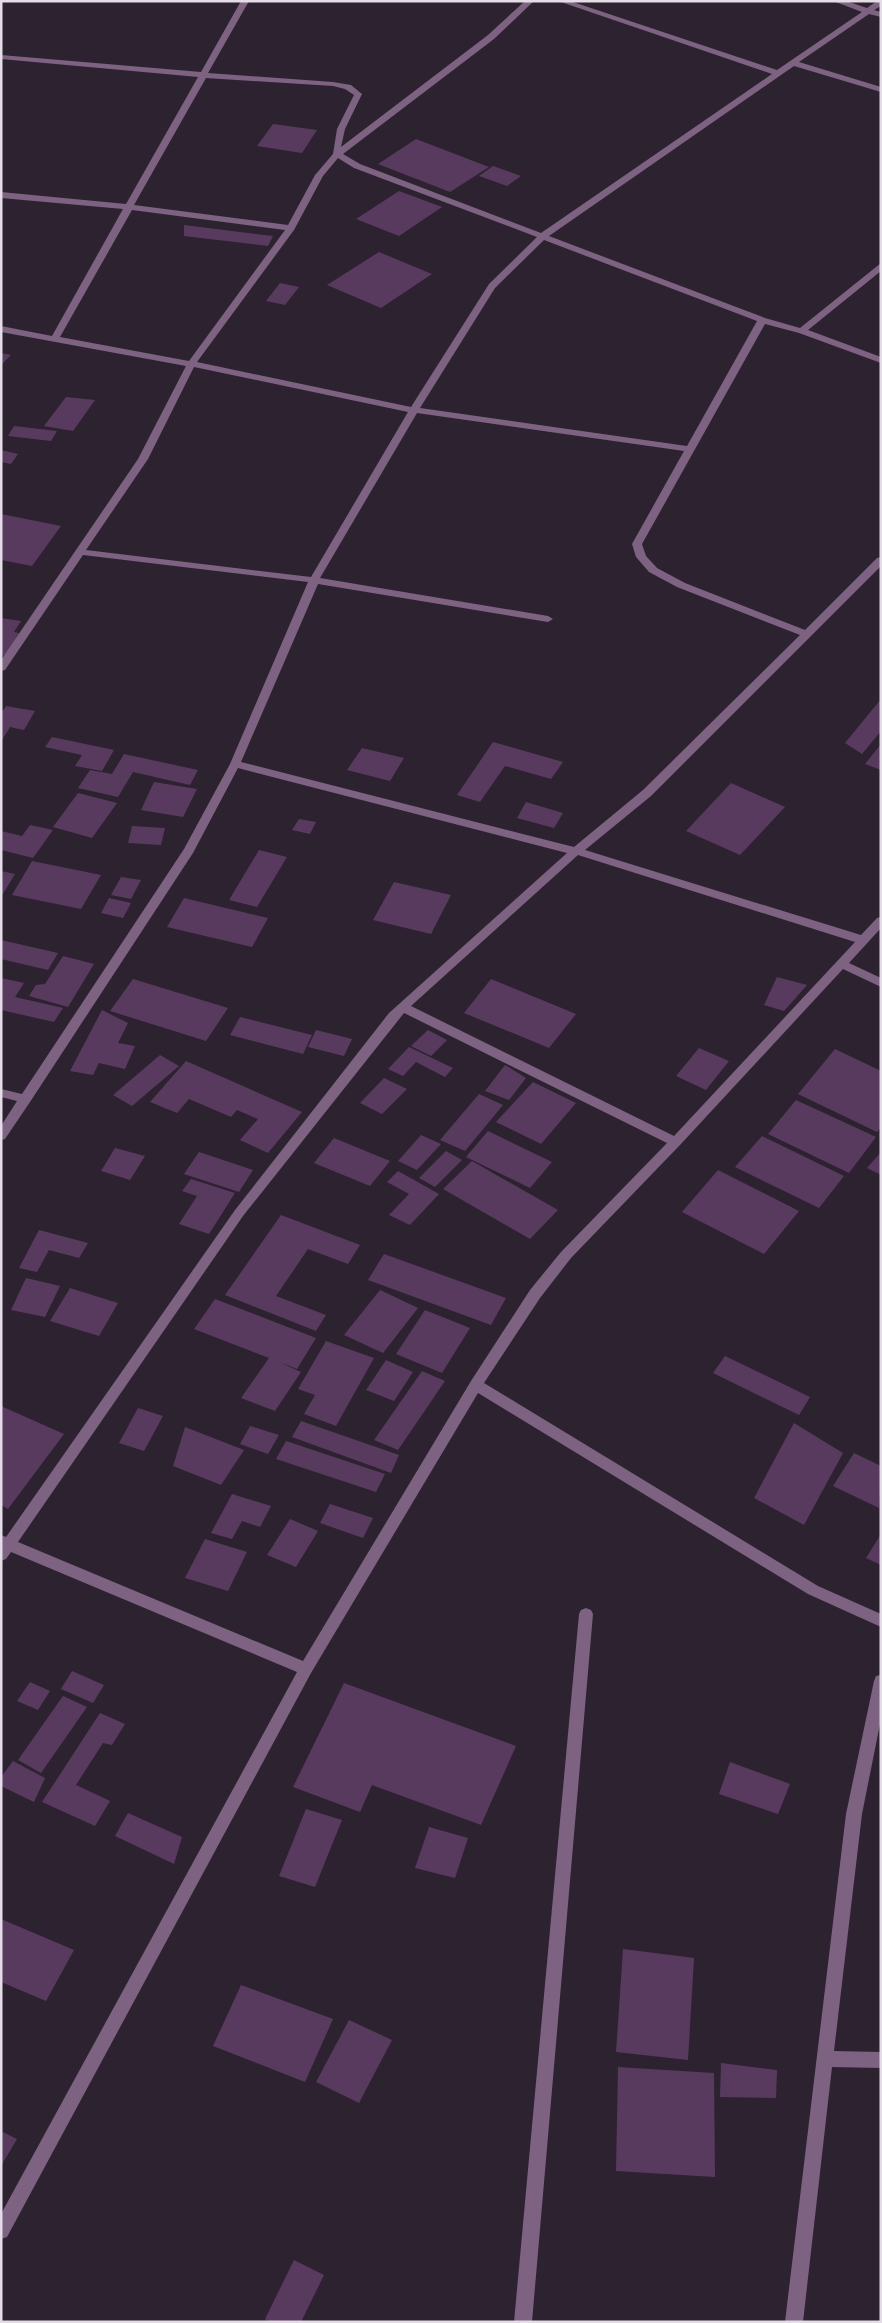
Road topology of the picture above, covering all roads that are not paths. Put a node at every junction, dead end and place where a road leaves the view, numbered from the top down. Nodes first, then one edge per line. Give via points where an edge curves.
1 (245, 1) edge
2 (530, 1) edge
3 (562, 1) edge
4 (837, 1) edge
5 (881, 2) edge
6 (868, 11) junction
7 (881, 15) edge
8 (1, 57) edge
9 (794, 62) junction
10 (778, 73) junction
11 (203, 75) junction
12 (881, 90) edge
13 (337, 154) junction
14 (1, 195) edge
15 (129, 207) junction
16 (291, 228) junction
17 (543, 236) junction
18 (881, 266) edge
19 (762, 320) junction
20 (1, 330) edge
21 (802, 331) junction
22 (55, 338) junction
23 (881, 360) edge
24 (191, 364) junction
25 (414, 410) junction
26 (689, 448) junction
27 (80, 552) junction
28 (881, 560) edge
29 (314, 580) junction
30 (548, 619) dead end
31 (806, 634) junction
32 (1, 668) edge
33 (235, 764) junction
34 (576, 851) junction
35 (881, 921) edge
36 (863, 940) junction
37 (842, 964) junction
38 (881, 983) edge
39 (402, 1007) junction
40 (1, 1094) edge
41 (26, 1099) junction
42 (1, 1136) edge
43 (676, 1142) junction
44 (476, 1385) junction
45 (4, 1546) edge
46 (586, 1614) dead end
47 (881, 1622) edge
48 (306, 1669) junction
49 (881, 1681) edge
50 (824, 2059) junction
51 (881, 2060) edge
52 (1, 2231) edge
53 (523, 2322) edge
54 (794, 2322) edge

1 - 11 street
2 - 13 street via 491,37
3 - 10 street
4 - 6 street
5 - 6 street
6 - 7 street
6 - 9 street
8 - 11 street
9 - 10 street
9 - 12 street
10 - 17 street
11 - 13 street via 348,87 358,94 354,108 340,127
11 - 15 street
13 - 16 street via 319,175
13 - 17 street via 371,172
14 - 15 street
15 - 16 street
15 - 22 street
16 - 24 street
17 - 19 street
17 - 25 street via 492,286
18 - 21 street
19 - 21 street
19 - 26 street
20 - 22 street
21 - 23 street
22 - 24 street
24 - 25 street
24 - 27 street via 143,459
25 - 26 street
25 - 29 street
26 - 31 street via 637,544 641,557 653,570 682,584
27 - 29 street
27 - 32 street
28 - 31 street
29 - 30 street
29 - 33 street
31 - 34 street via 647,793
33 - 34 street
33 - 41 street via 189,850
34 - 36 street
34 - 39 street
35 - 36 street
36 - 37 street
37 - 38 street
37 - 43 street
39 - 43 street
39 - 45 street via 239,1213
40 - 41 street
41 - 42 street
43 - 44 street via 566,1255 535,1294
44 - 47 street via 813,1590
44 - 48 street
45 - 48 street
46 - 53 street
48 - 52 street
49 - 50 street via 854,1814
50 - 51 street
50 - 54 street

